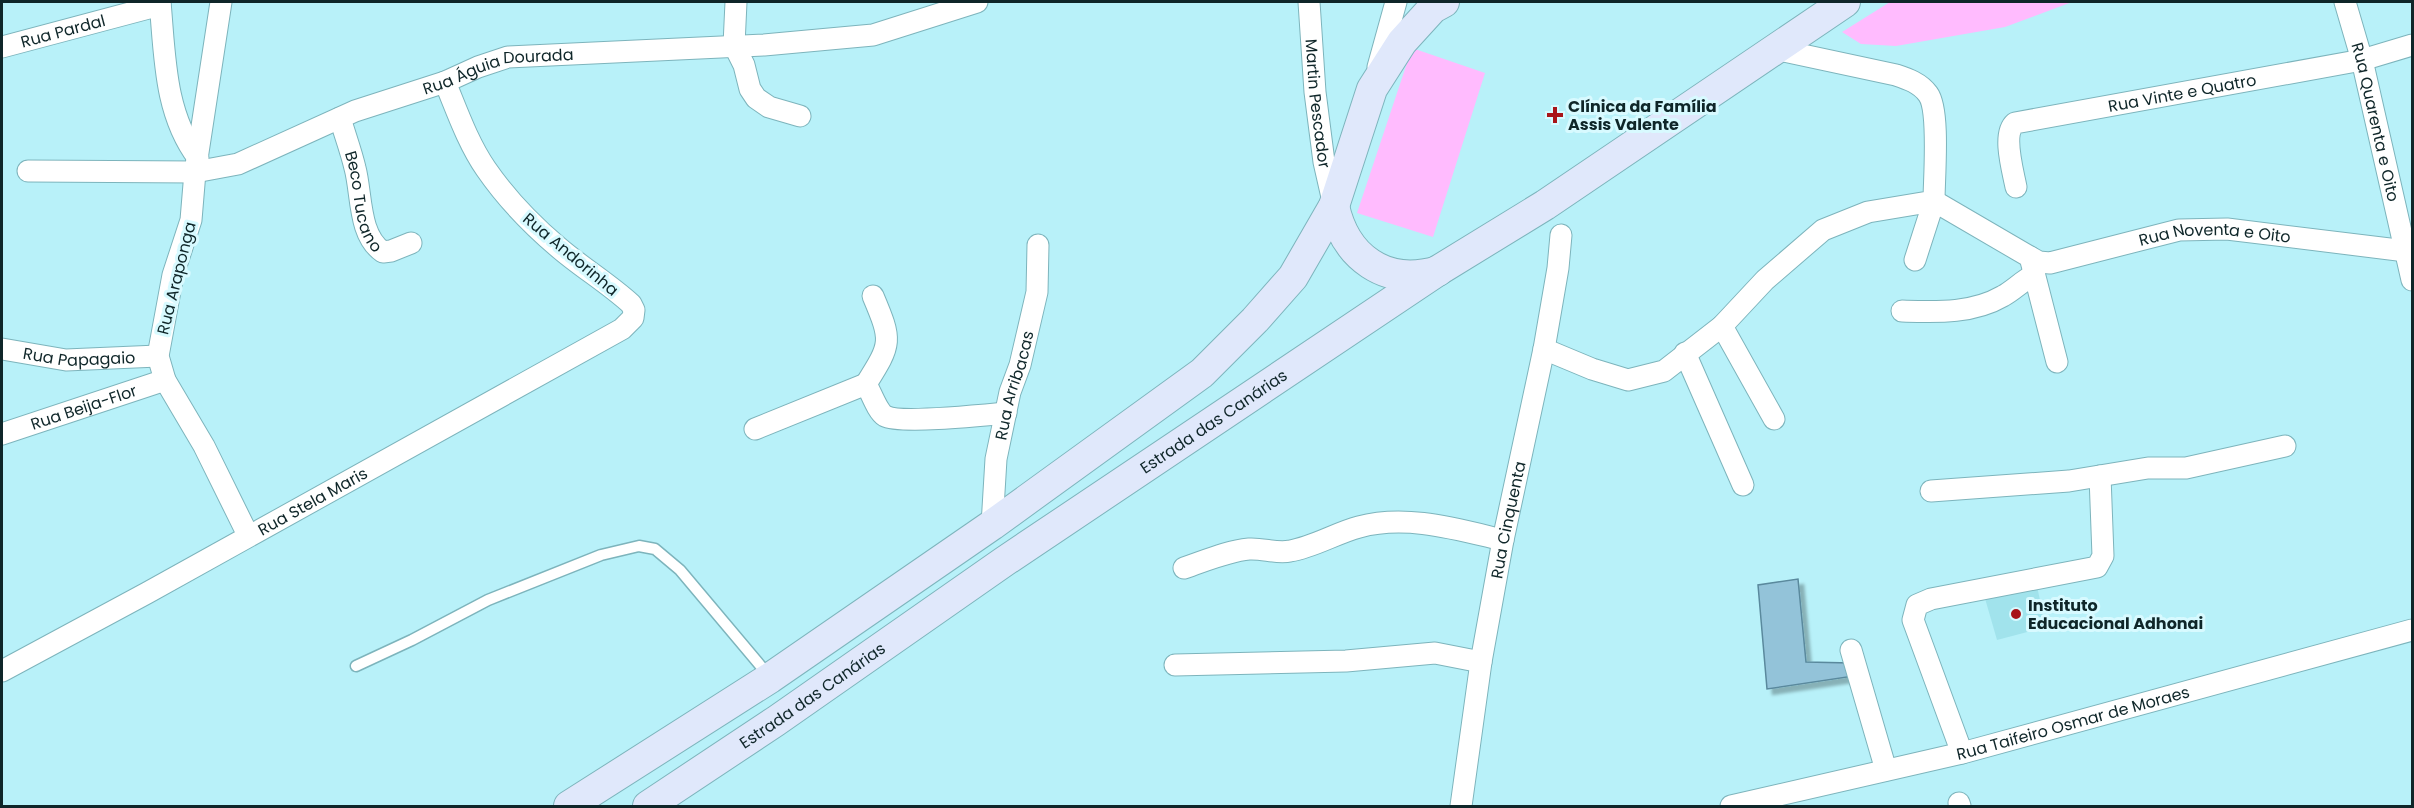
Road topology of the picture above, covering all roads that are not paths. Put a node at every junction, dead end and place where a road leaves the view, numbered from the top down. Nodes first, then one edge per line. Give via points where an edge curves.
1 (221, 2) edge
2 (736, 2) edge
3 (977, 2) edge
4 (1309, 2) edge
5 (1396, 2) edge
6 (1444, 2) edge
7 (1805, 2) edge
8 (1845, 2) edge
9 (2345, 2) edge
10 (160, 3) edge
11 (734, 45) junction
12 (2412, 45) edge
13 (1779, 46) junction
14 (2, 47) edge
15 (2362, 60) junction
16 (444, 82) junction
17 (1372, 89) junction
18 (800, 116) dead end
19 (340, 118) junction
20 (197, 165) junction
21 (28, 171) dead end
22 (2016, 187) dead end
23 (1934, 201) junction
24 (1334, 206) junction
25 (1561, 235) dead end
26 (2407, 241) edge
27 (411, 243) dead end
28 (1038, 245) dead end
29 (1915, 260) dead end
30 (2032, 266) junction
31 (1439, 270) junction
32 (2412, 280) edge
33 (873, 296) dead end
34 (1902, 310) dead end
35 (1722, 326) junction
36 (622, 329) joint
37 (2, 349) edge
38 (1544, 350) junction
39 (1685, 353) junction
40 (158, 356) junction
41 (2057, 362) dead end
42 (165, 380) junction
43 (866, 384) junction
44 (1006, 413) junction
45 (1774, 419) dead end
46 (755, 429) dead end
47 (2, 434) edge
48 (2285, 446) dead end
49 (2100, 476) junction
50 (1743, 485) dead end
51 (1931, 491) dead end
52 (992, 525) junction
53 (248, 535) junction
54 (1503, 540) junction
55 (1184, 568) dead end
56 (2412, 630) edge
57 (1851, 650) dead end
58 (1481, 662) junction
59 (1175, 665) dead end
60 (356, 666) dead end
61 (2, 671) edge
62 (760, 684) junction
63 (776, 721) junction
64 (1962, 753) junction
65 (1886, 770) junction
66 (569, 807) edge
67 (648, 807) edge
68 (1461, 807) edge
69 (1731, 807) edge

1 - 20 street, Rua Araponga
2 - 11 street
3 - 11 street, Rua Águia Dourada via 873,35
4 - 24 street, Martin Pescador via 1315,92
5 - 17 street
6 - 17 main road via 1433,8 1402,42
7 - 13 main road via 1796,28
8 - 13 main road, Estrada das Canárias
9 - 15 street, Rua Quarenta e Oito
10 - 14 street, Rua Pardal
10 - 20 street via 172,107
11 - 16 street, Rua Águia Dourada via 508,57
11 - 18 street via 756,98 769,107
12 - 15 street, Rua Vinte e Quatro
13 - 23 street via 1910,79 1930,96 1935,114
13 - 31 main road, Estrada das Canárias via 1545,205
15 - 22 street, Rua Vinte e Quatro via 2015,123 2008,135
15 - 26 street, Rua Quarenta e Oito
16 - 19 street, Rua Águia Dourada
16 - 36 street, Rua Andorinha via 485,168 509,199 558,248 631,303 633,318
17 - 24 main road
19 - 20 street, Rua Águia Dourada via 238,164
19 - 27 street, Beco Tucano via 371,240 382,252
20 - 21 street, Rua Águia Dourada
20 - 40 street, Rua Araponga via 191,220 173,275
23 - 29 street
23 - 30 street
23 - 35 street via 1868,212 1823,230 1765,280
24 - 31 main road via 1346,239 1371,264 1404,275
24 - 52 main road via 1293,277 1202,373
25 - 38 street, Rua Cinquenta
26 - 30 street, Rua Noventa e Oito via 2196,228
26 - 32 street, Rua Quarenta e Oito
28 - 44 street, Rua Arribacas via 1037,291
30 - 34 street via 2024,280 2002,297 1979,306 1947,312
30 - 41 street
31 - 63 main road, Estrada das Canárias via 1005,561
33 - 43 street via 887,328 888,341
35 - 39 street
35 - 45 street
36 - 53 street, Rua Stela Maris
37 - 40 street, Rua Papagaio via 66,360
38 - 39 street via 1628,380 1664,371
38 - 54 street, Rua Cinquenta
39 - 50 street
40 - 42 street, Rua Araponga
42 - 47 street, Rua Beija-Flor
42 - 53 street, Rua Araponga via 204,446
43 - 44 street via 880,411 888,417
43 - 46 street
44 - 52 street, Rua Arribacas via 996,459
48 - 49 street via 2186,468 2148,468
49 - 51 street
49 - 64 street via 2103,556 2097,567 1931,599 1917,605 1914,611 1913,620
52 - 62 main road
53 - 61 street, Rua Stela Maris
54 - 55 street via 1428,524 1376,523 1296,550 1242,550
54 - 58 street, Rua Cinquenta
56 - 64 street, Rua Taifeiro Osmar de Moraes
57 - 65 street
58 - 59 street via 1435,653 1346,661
58 - 68 street, Rua Cinquenta
60 - 62 lane via 488,600 601,555 639,546 655,549 680,570
62 - 63 main road
62 - 66 main road
63 - 67 main road, Estrada das Canárias
64 - 65 street, Rua Taifeiro Osmar de Moraes
65 - 69 street, Rua Taifeiro Osmar de Moraes

